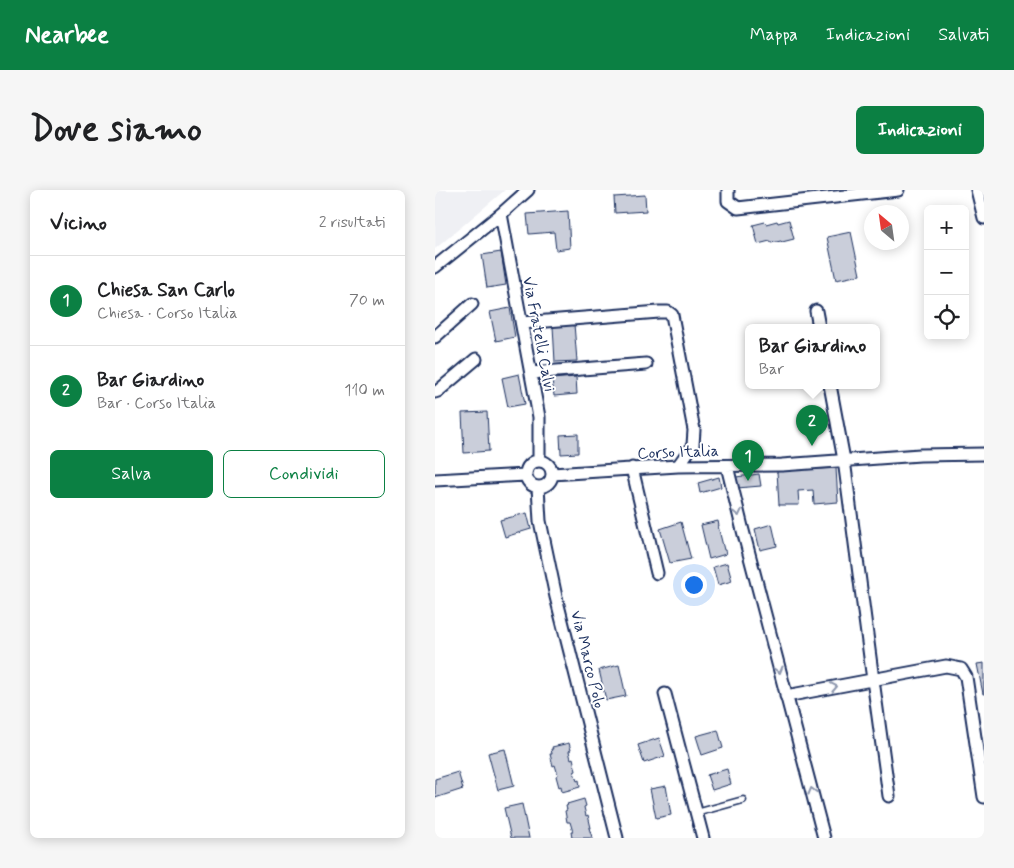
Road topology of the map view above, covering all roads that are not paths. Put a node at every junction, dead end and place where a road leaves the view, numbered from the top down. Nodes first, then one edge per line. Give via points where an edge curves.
1 (528, 190) edge
2 (728, 190) edge
3 (898, 190) edge
4 (977, 190) edge
5 (847, 192) edge
6 (501, 214) junction
7 (984, 218) edge
8 (435, 267) edge
9 (472, 304) dead end
10 (816, 311) dead end
11 (522, 323) junction
12 (818, 324) edge
13 (435, 337) edge
14 (476, 359) dead end
15 (646, 364) dead end
16 (531, 373) junction
17 (831, 389) edge
18 (435, 392) edge
19 (984, 454) edge
20 (539, 460) junction
21 (844, 460) junction
22 (678, 466) junction
23 (727, 466) junction
24 (632, 468) junction
25 (552, 474) junction
26 (526, 475) junction
27 (435, 480) edge
28 (539, 487) junction
29 (657, 574) dead end
30 (873, 680) junction
31 (665, 694) dead end
32 (786, 696) junction
33 (889, 796) dead end
34 (984, 797) edge
35 (743, 800) dead end
36 (696, 813) junction
37 (617, 838) edge
38 (703, 838) edge
39 (824, 838) edge

1 - 6 street
2 - 5 street via 728,201 738,208
3 - 5 street
4 - 7 street
6 - 8 street
6 - 11 street, Via Fratelli Calvi
9 - 13 street
10 - 12 street
11 - 16 street, Via Fratelli Calvi
11 - 22 street via 659,312 672,315 694,430 693,445
14 - 18 street
15 - 16 street
16 - 20 street, Via Fratelli Calvi via 539,417
17 - 21 street
19 - 21 street, Corso Italia
20 - 25 street via 548,464
20 - 26 street via 529,465
21 - 23 street, Corso Italia
21 - 30 street
22 - 23 street, Corso Italia
22 - 24 street, Corso Italia
23 -> 32 street
24 - 25 street, Corso Italia
24 - 29 street
25 - 28 street via 548,484
26 - 27 street
26 - 28 street via 529,482
28 - 37 street, Via Marco Polo via 540,521 556,597
32 -> 30 street
30 - 33 street
30 - 34 street via 946,666 961,670 966,677
31 - 36 street
39 -> 32 street
35 - 36 lane
36 - 38 street

